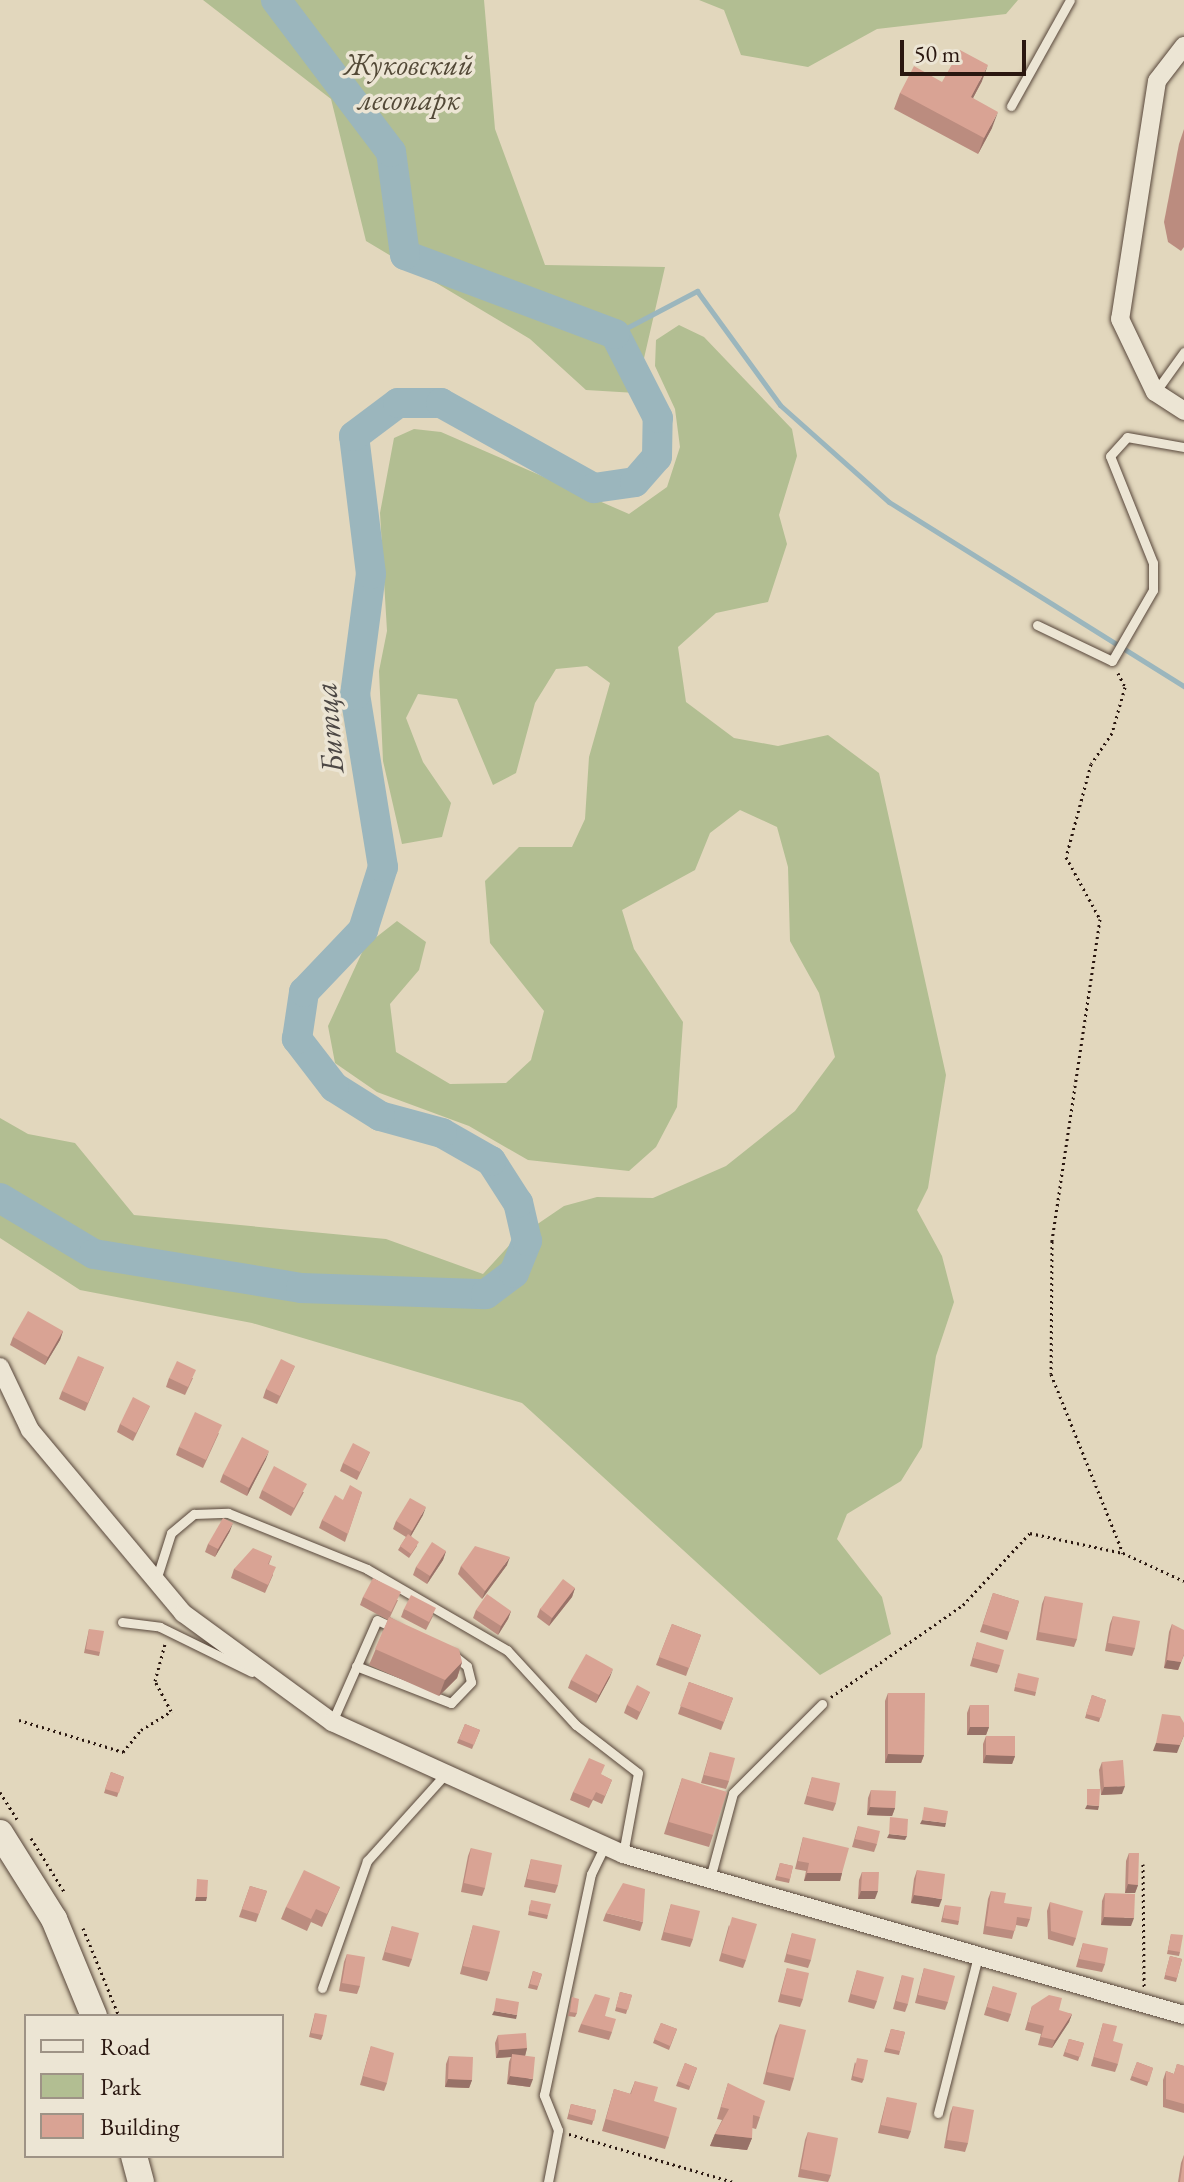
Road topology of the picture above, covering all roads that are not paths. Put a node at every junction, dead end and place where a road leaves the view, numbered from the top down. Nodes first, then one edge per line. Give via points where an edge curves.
1 (1070, 0) edge
2 (1184, 46) edge
3 (1011, 106) dead end
4 (1184, 352) edge
5 (1155, 392) junction
6 (1184, 411) edge
7 (1184, 447) edge
8 (1037, 625) dead end
9 (0, 1367) edge
10 (157, 1577) junction
11 (122, 1622) dead end
12 (403, 1632) edge
13 (443, 1650) edge
14 (356, 1666) junction
15 (279, 1686) junction
16 (822, 1704) road end
17 (332, 1722) junction
18 (447, 1772) junction
19 (0, 1833) edge
20 (604, 1847) junction
21 (623, 1854) junction
22 (709, 1882) junction
23 (978, 1956) junction
24 (322, 1988) dead end
25 (93, 2014) edge
26 (1184, 2015) edge
27 (938, 2113) dead end
28 (135, 2158) edge
29 (141, 2182) edge
30 (548, 2182) edge

1 - 3 lane
2 - 5 street via 1157,81 1120,319
4 - 5 lane
5 - 6 street
7 - 8 lane via 1127,437 1110,456 1153,563 1153,590 1112,661
9 - 10 street via 30,1430
10 - 15 street via 183,1613
10 - 21 lane via 171,1533 194,1514 228,1513 367,1569 507,1650 576,1725 638,1773
11 - 15 lane via 168,1633
12 - 14 lane via 377,1620
13 - 14 lane via 470,1674 464,1696 451,1703
14 - 17 lane
15 - 17 street
16 - 22 lane via 733,1793
17 - 18 street
18 - 20 street
18 - 24 lane via 367,1861
19 - 25 street via 54,1919
20 - 21 street
20 - 30 lane via 591,1874 544,2095 558,2130
21 - 22 street
22 - 23 street
23 - 26 street
23 - 27 lane
28 - 29 street

